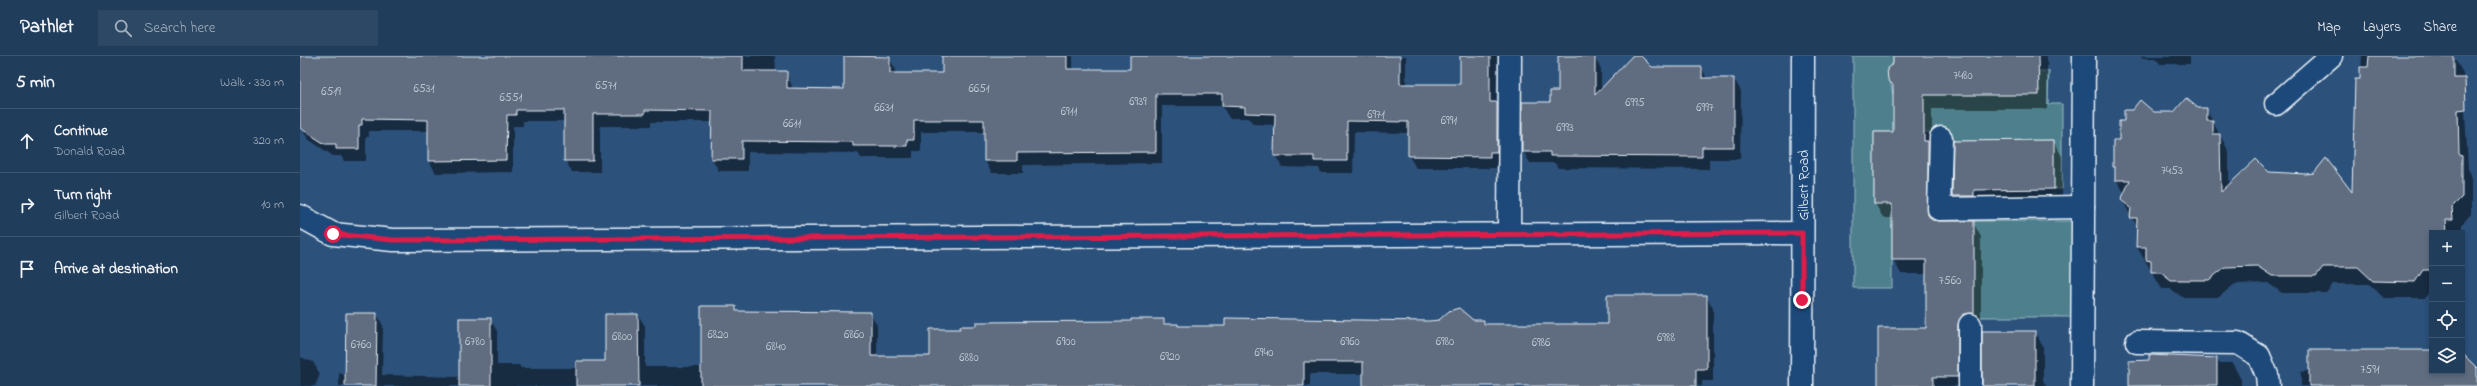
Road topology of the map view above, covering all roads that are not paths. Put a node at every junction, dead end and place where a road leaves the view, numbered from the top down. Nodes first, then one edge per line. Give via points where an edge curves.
1 (1510, 56) edge
2 (1803, 56) edge
3 (2084, 56) edge
4 (2331, 56) edge
5 (2276, 104) dead end
6 (1941, 138) dead end
7 (2083, 207) junction
8 (300, 216) edge
9 (1802, 233) junction
10 (1509, 234) junction
11 (1970, 325) dead end
12 (2138, 342) dead end
13 (1802, 386) edge
14 (1970, 386) edge
15 (2082, 386) edge
16 (2268, 386) edge

1 - 10 street
2 - 9 street, Gilbert Road
3 - 7 street
4 - 5 street
6 - 7 street via 1939,209
7 - 15 street
8 - 10 street via 333,234 393,240
9 - 10 street
9 - 13 street, Gilbert Road
11 - 14 street
12 - 16 street via 2238,343 2258,356 2267,375

